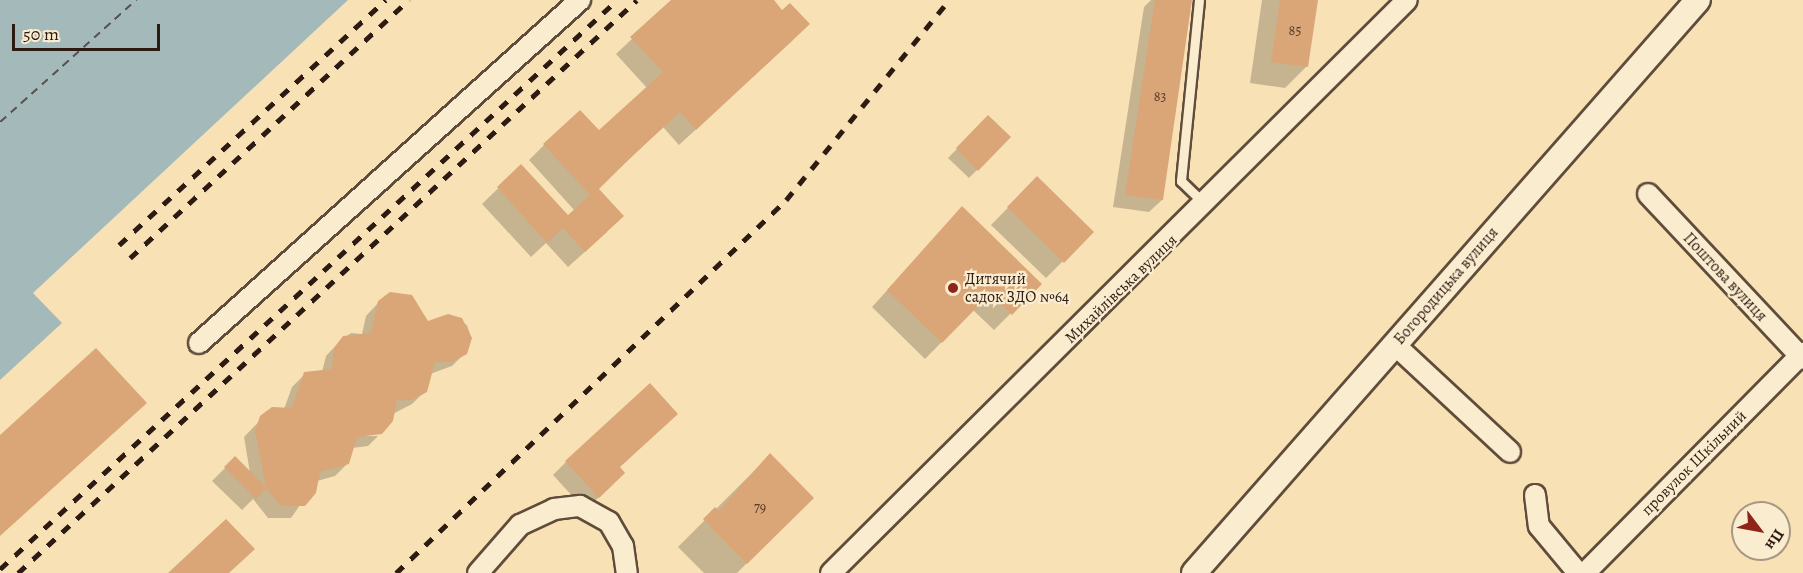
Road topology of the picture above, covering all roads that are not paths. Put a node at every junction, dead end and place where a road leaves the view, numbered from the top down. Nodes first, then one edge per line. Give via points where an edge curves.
1 (580, 0) edge
2 (1199, 0) edge
3 (1407, 0) edge
4 (1698, 0) edge
5 (1648, 194) dead end
6 (1206, 205) junction
7 (199, 343) dead end
8 (1395, 345) junction
9 (1802, 356) edge
10 (1510, 452) dead end
11 (1535, 495) dead end
12 (833, 572) edge
13 (478, 573) edge
14 (627, 573) edge
15 (1194, 573) edge
16 (1578, 573) edge
17 (1585, 573) edge

1 - 7 street
2 - 6 lane via 1181,181
3 - 6 street, Михайлівська вулиця
4 - 8 street, Богородицька вулиця
5 - 9 street, Поштова вулиця
6 - 12 street, Михайлівська вулиця
8 - 10 street
8 - 15 street, Богородицька вулиця
9 - 17 street, провулок Шкільний
11 - 16 street via 1539,526
13 - 14 street via 520,525 554,509 580,506 609,522 623,546

